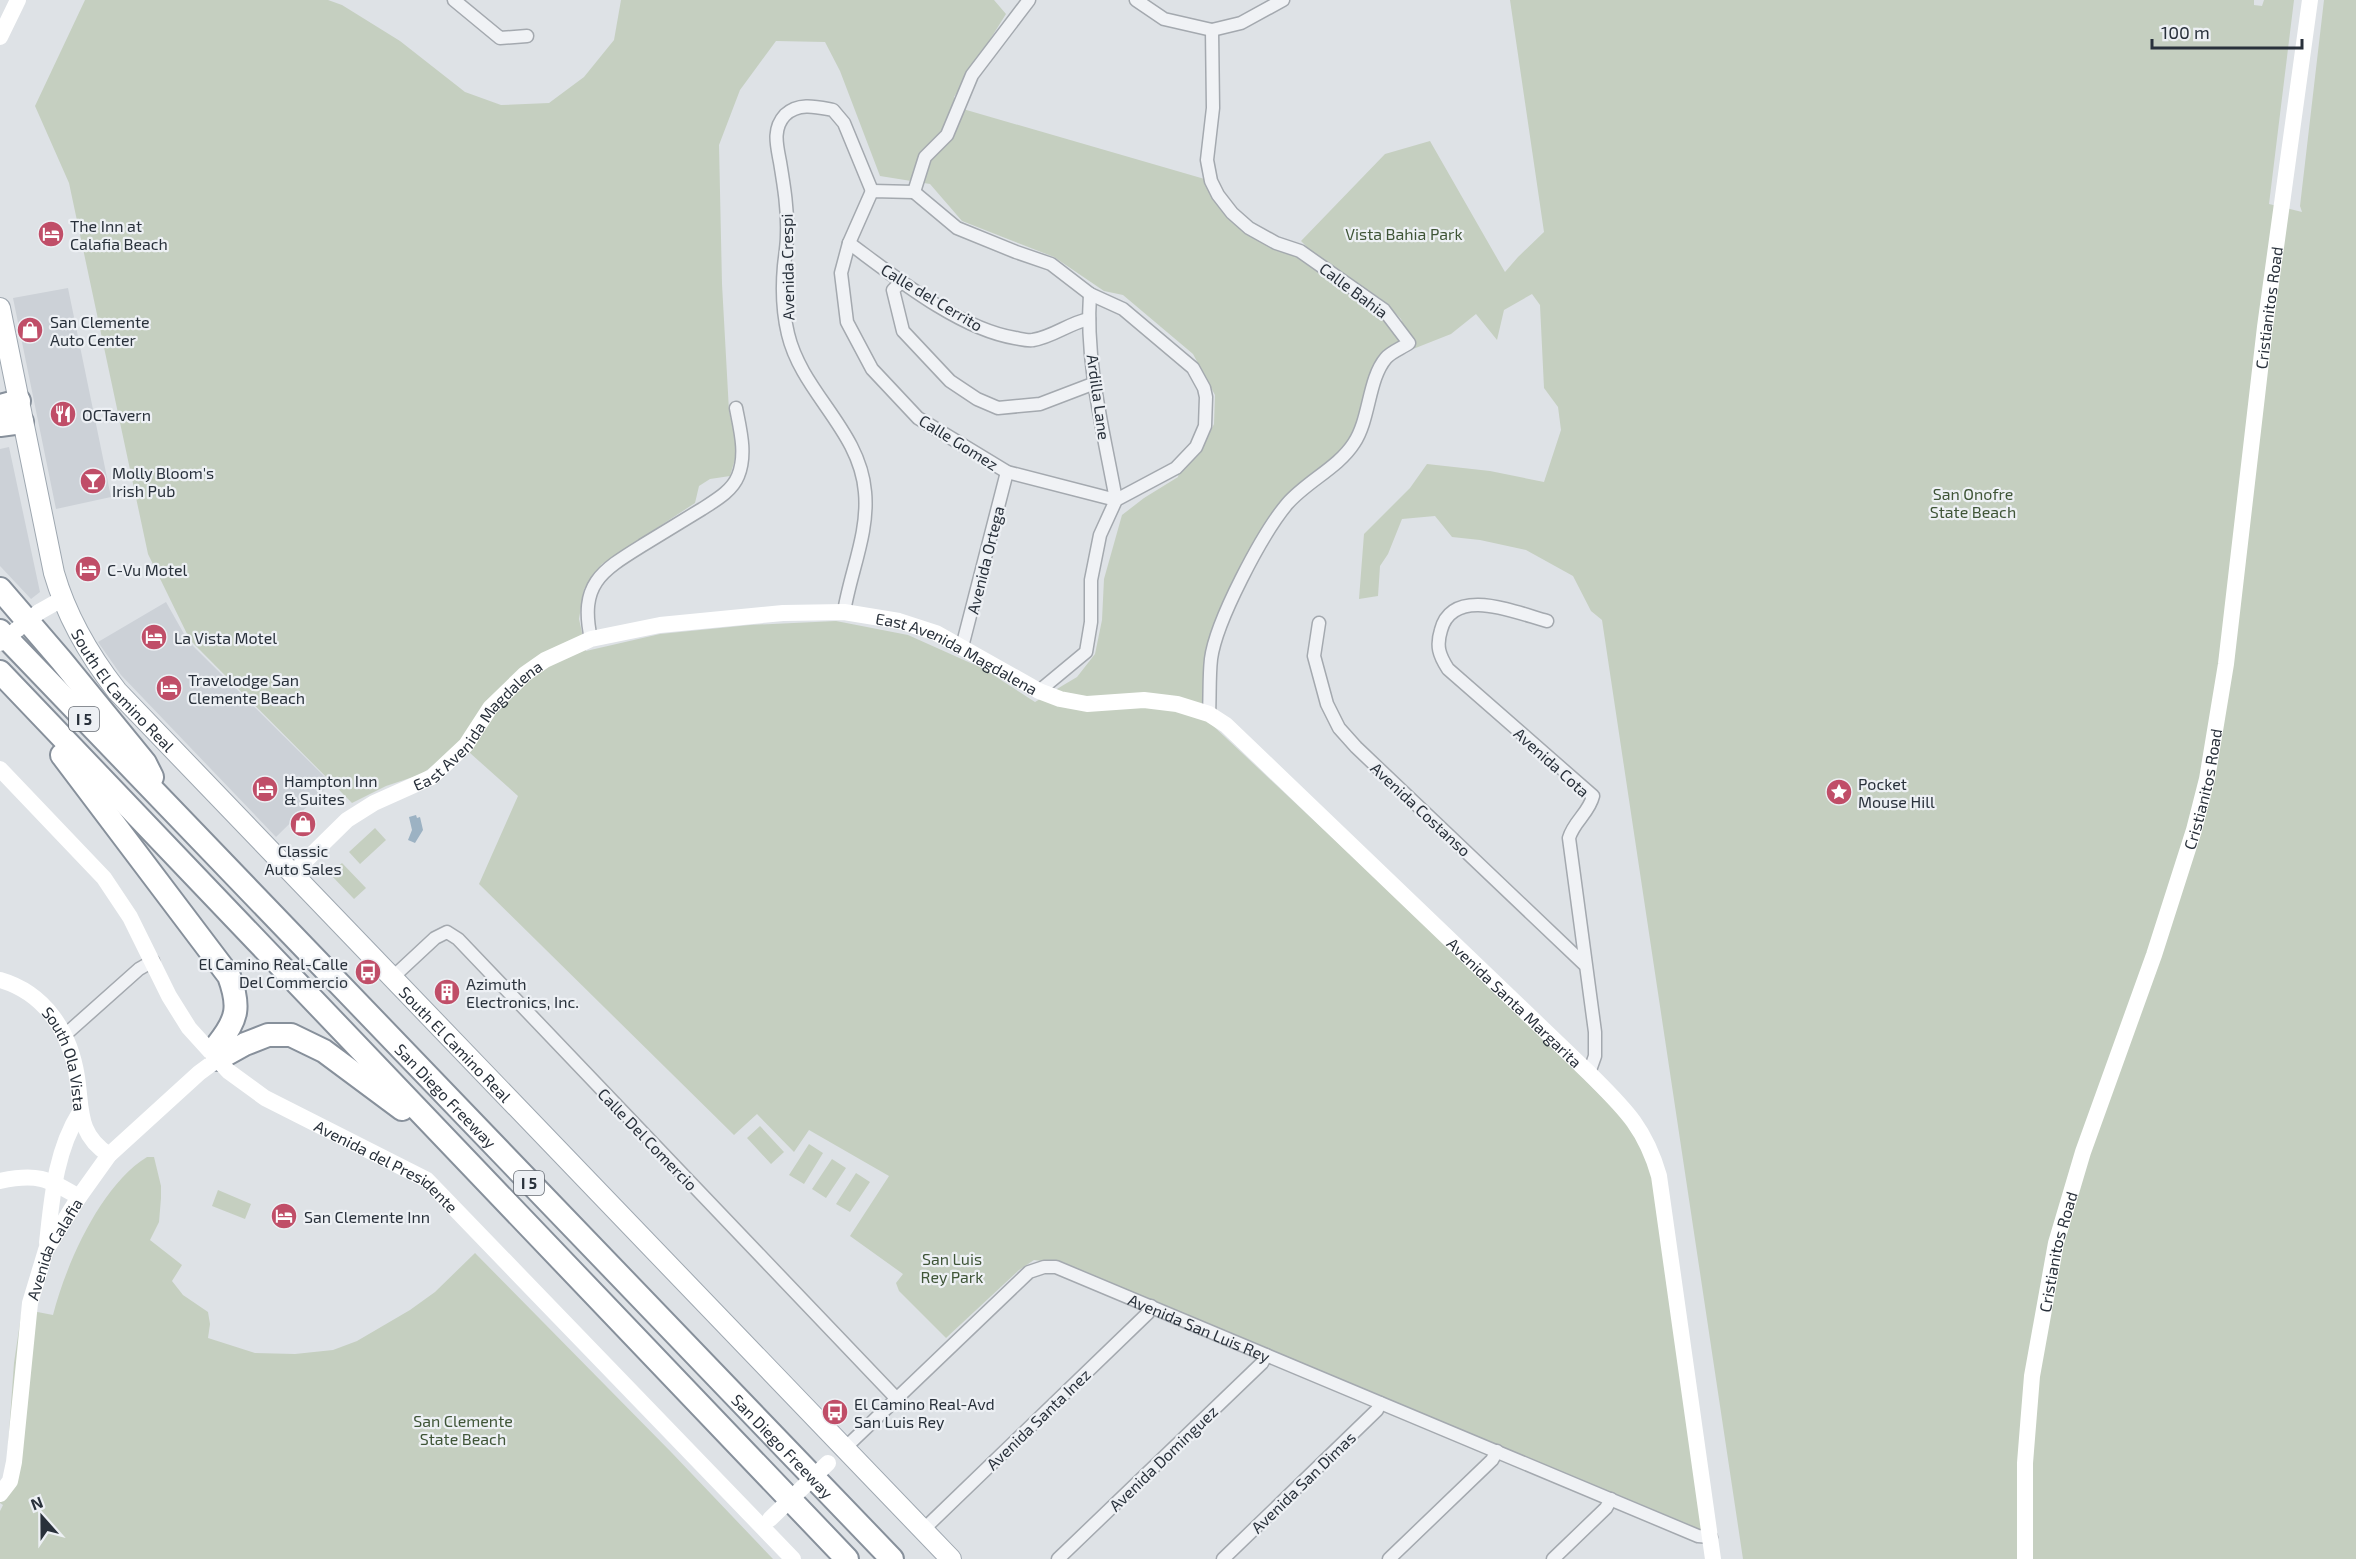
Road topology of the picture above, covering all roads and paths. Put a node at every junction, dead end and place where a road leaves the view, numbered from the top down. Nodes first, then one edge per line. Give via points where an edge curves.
1 (18, 0) edge
2 (454, 0) edge
3 (1029, 0) edge
4 (1136, 0) edge
5 (1283, 0) edge
6 (2310, 0) edge
7 (1212, 30) junction
8 (527, 36) dead end
9 (0, 37) edge
10 (872, 191) junction
11 (914, 192) junction
12 (849, 243) junction
13 (902, 282) junction
14 (1090, 294) junction
15 (0, 308) edge
16 (1089, 319) junction
17 (1095, 383) junction
18 (736, 408) dead end
19 (14, 410) edge
20 (0, 425) edge
21 (1007, 472) junction
22 (1116, 500) junction
23 (0, 590) edge
24 (62, 599) junction
25 (844, 612) junction
26 (1547, 621) dead end
27 (1319, 623) dead end
28 (0, 631) edge
29 (591, 639) junction
30 (0, 643) edge
31 (962, 647) junction
32 (0, 672) edge
33 (1039, 691) junction
34 (1209, 714) junction
35 (0, 769) edge
36 (167, 807) junction
37 (293, 873) junction
38 (153, 961) junction
39 (1584, 964) junction
40 (392, 978) junction
41 (0, 980) edge
42 (66, 1034) junction
43 (218, 1059) junction
44 (1589, 1073) junction
45 (80, 1112) junction
46 (451, 1146) junction
47 (109, 1155) junction
48 (0, 1181) edge
49 (54, 1182) junction
50 (79, 1197) junction
51 (46, 1250) junction
52 (1151, 1306) junction
53 (1266, 1355) junction
54 (897, 1399) junction
55 (1380, 1403) junction
56 (844, 1448) junction
57 (1497, 1451) junction
58 (0, 1494) edge
59 (1611, 1498) junction
60 (766, 1524) junction
61 (923, 1530) junction
62 (1711, 1537) junction
63 (793, 1559) edge
64 (847, 1559) edge
65 (891, 1559) edge
66 (951, 1559) edge
67 (1058, 1559) edge
68 (1223, 1559) edge
69 (1389, 1559) edge
70 (1553, 1559) edge
71 (1713, 1559) edge
72 (2025, 1559) edge

1 - 9 street
2 - 8 street via 500,38
3 - 11 street via 972,75 947,135 925,157
4 - 7 street via 1164,19
5 - 7 street via 1241,23
6 - 72 street, Cristianitos Road via 2265,327 2226,663 2207,779 2154,955 2083,1152 2056,1243 2032,1376 2025,1463
7 - 34 street, Calle Bahia via 1213,108 1206,159 1218,195 1250,228 1300,251 1384,310 1409,344 1386,357 1356,441 1345,456 1287,504 1257,550 1223,616 1211,657
10 - 11 street
10 - 12 street, Calle Gomez
10 - 25 street, Avenida Crespi via 844,123 833,110 807,106 793,109 785,116 775,137 786,194 783,269 788,335 804,372 844,429 866,492 862,541
11 - 14 street via 957,228 1051,264
12 - 13 street, Calle del Cerrito
12 - 21 street, Calle Gomez via 841,273 847,322 872,369 918,418
13 - 16 street, Calle del Cerrito via 973,326 1001,336 1032,341
13 - 17 street via 893,290 903,331 950,381 977,399 998,408 1040,404
14 - 16 street, Ardilla Lane
14 - 22 street via 1123,309 1187,363 1198,376 1206,397 1205,426 1196,447 1176,468
15 - 19 main road, South El Camino Real
16 - 17 street, Ardilla Lane
17 - 22 street, Ardilla Lane
18 - 29 street via 742,462 734,485 717,500 618,559 602,573 589,596
19 - 20 highway
19 - 24 main road, South El Camino Real
21 - 22 street, Calle Gomez
21 - 31 street, Avenida Ortega
22 - 33 street, East Avenida Magdalena via 1095,557 1086,652
23 - 36 highway via 145,763
24 - 30 street, bridge
24 - 37 main road, South El Camino Real via 86,647 117,691
25 - 29 street, East Avenida Magdalena via 783,613 660,625
25 - 31 street, East Avenida Magdalena via 899,621 936,633
26 - 39 street, Avenida Cota via 1478,603 1461,606 1442,626 1439,655 1448,669 1593,796 1591,806 1573,826 1569,838
27 - 39 street, Avenida Costanso via 1314,656 1327,704 1339,728
28 - 36 highway, San Diego Freeway / I 5
29 - 37 street, East Avenida Magdalena via 525,674 490,708 466,745 432,777 347,820
31 - 33 street, East Avenida Magdalena
32 - 43 highway via 229,976 236,1008 230,1029 218,1044
32 - 46 highway, San Diego Freeway / I 5
33 - 34 street, Avenida Santa Margarita via 1087,704 1143,700 1177,704
34 - 44 street, Avenida Santa Margarita via 1226,725
35 - 38 street, Avenida del Presidente via 104,878
36 - 65 highway, San Diego Freeway / I 5
37 - 40 main road, South El Camino Real
38 - 42 street
38 - 43 street, Avenida del Presidente via 189,1029
39 - 44 street, Avenida Cota via 1595,1032 1595,1056
40 - 54 street, Calle Del Comercio via 435,938 447,933 458,939
40 - 56 main road, South El Camino Real
41 - 42 street, South Ola Vista via 26,991
42 - 45 street, South Ola Vista via 77,1075
43 - 46 highway via 268,1035 291,1035 324,1051
43 - 47 street, Avenida Calafia
43 - 60 street, Avenida del Presidente via 265,1098 427,1180
44 - 62 street, Avenida Santa Margarita via 1640,1129 1659,1176
45 - 47 street, South Ola Vista via 94,1145
45 - 49 street via 72,1124
46 - 64 highway, San Diego Freeway / I 5
47 - 50 street, Avenida Calafia
48 - 49 street via 26,1176
49 - 50 street
49 - 51 street
50 - 51 street, Avenida Calafia
51 - 58 street, Avenida Calafia via 30,1304 14,1462 10,1481
52 - 53 street, Avenida San Luis Rey
52 - 54 street, Avenida San Luis Rey via 1056,1267 1029,1272
52 - 61 street, Avenida Santa Inez
53 - 55 street, Avenida San Luis Rey
53 - 67 street, Avenida Dominguez
54 - 56 street, Avenida San Luis Rey
55 - 57 street, Avenida San Luis Rey
55 - 68 street, Avenida San Dimas
56 - 60 street, Avenida San Luis Rey, bridge
56 - 61 main road, South El Camino Real
57 - 59 street, Avenida San Luis Rey
57 - 69 street
59 - 62 street, Avenida San Luis Rey via 1698,1536
59 - 70 street via 1606,1508
60 - 63 street, Avenida del Presidente
61 - 66 main road, South El Camino Real
62 - 71 street, Avenida Santa Margarita

